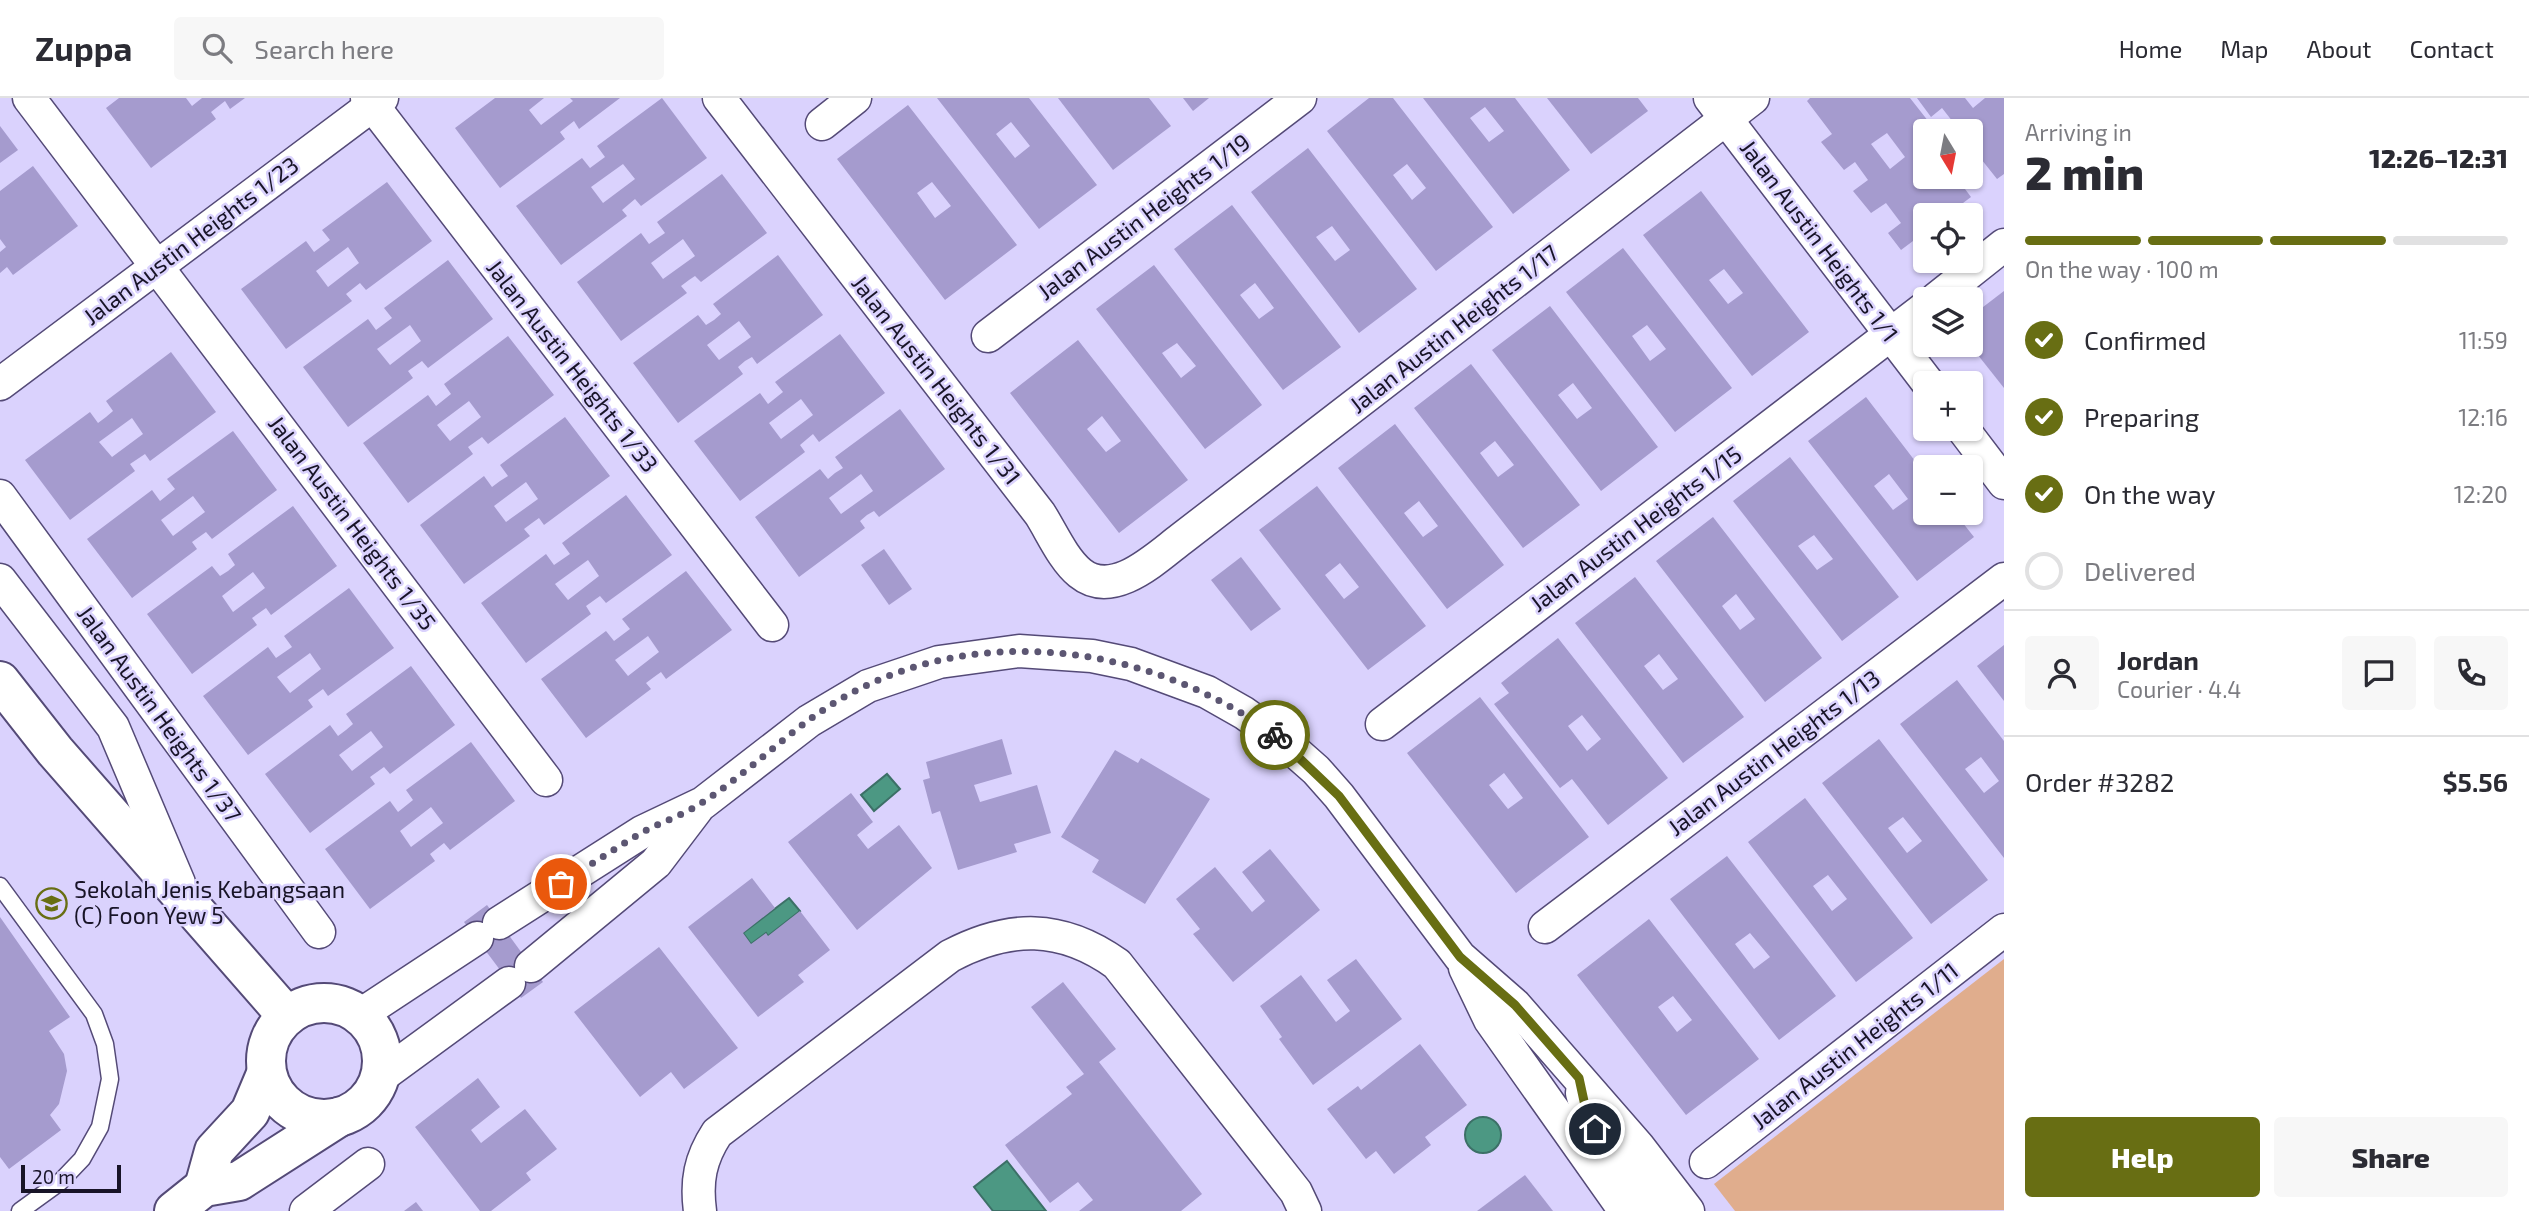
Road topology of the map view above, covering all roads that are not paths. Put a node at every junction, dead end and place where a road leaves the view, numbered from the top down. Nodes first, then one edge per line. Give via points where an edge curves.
1 (29, 98) edge
2 (719, 98) edge
3 (855, 98) edge
4 (1300, 98) edge
5 (1753, 98) edge
6 (374, 101) edge
7 (1718, 109) edge
8 (821, 124) dead end
9 (2004, 245) edge
10 (158, 267) junction
11 (1951, 287) edge
12 (1913, 318) edge
13 (1891, 335) junction
14 (988, 336) dead end
15 (1919, 371) edge
16 (0, 384) edge
17 (1972, 441) edge
18 (2004, 483) edge
19 (0, 496) edge
20 (1181, 539) joint
21 (2004, 579) edge
22 (0, 580) edge
23 (772, 625) dead end
24 (0, 681) edge
25 (1382, 724) dead end
26 (546, 780) dead end
27 (703, 803) junction
28 (0, 886) edge
29 (186, 900) junction
30 (1545, 927) dead end
31 (2004, 930) edge
32 (319, 932) dead end
33 (1460, 957) junction
34 (286, 1015) junction
35 (360, 1015) junction
36 (266, 1074) junction
37 (379, 1078) junction
38 (1579, 1078) junction
39 (339, 1117) junction
40 (1706, 1162) dead end
41 (368, 1164) dead end
42 (204, 1187) junction
43 (20, 1211) edge
44 (174, 1211) edge
45 (306, 1211) edge
46 (700, 1211) edge
47 (1305, 1211) edge
48 (1625, 1211) edge
49 (1653, 1211) edge
50 (1688, 1211) edge

1 - 10 street, Jalan Austin Heights 1/35
2 - 20 street, Jalan Austin Heights 1/31 via 1040,514 1081,574 1102,582 1124,578
3 - 8 street
4 - 14 street, Jalan Austin Heights 1/19
5 - 7 street, Jalan Austin Heights 1/17
6 - 10 street, Jalan Austin Heights 1/23
6 - 23 street, Jalan Austin Heights 1/33
7 - 13 street, Jalan Austin Heights 1/1
7 - 20 street, Jalan Austin Heights 1/17
9 - 11 street
10 - 16 street, Jalan Austin Heights 1/23
10 - 26 street, Jalan Austin Heights 1/35
12 - 13 street, Jalan Austin Heights 1/15
13 - 15 street, Jalan Austin Heights 1/1
13 - 25 street, Jalan Austin Heights 1/15
17 - 18 street
19 - 32 street, Jalan Austin Heights 1/37
21 - 30 street, Jalan Austin Heights 1/13
22 - 29 street via 113,727
24 - 29 street
27 - 33 street via 840,699 899,674 982,654 1019,651 1092,656 1156,672 1207,692 1282,740 1339,796
27 - 35 street via 642,832
27 - 37 street via 656,863 520,974
28 - 43 lane via 94,1014 105,1044 110,1079 105,1114 87,1152 72,1172
29 - 34 street
31 - 40 street, Jalan Austin Heights 1/11
33 - 38 street via 1515,1005
33 - 48 street via 1490,1020
34 - 35 street via 315,1003 339,1005
34 - 36 street via 268,1042
35 - 37 street via 380,1044
36 - 39 street via 286,1105 302,1115
36 - 42 street via 250,1112 214,1152
37 - 39 street via 371,1096
38 - 49 street via 1587,1115 1602,1143
38 - 50 street
39 - 42 street via 239,1181
41 - 45 street
42 - 44 street
46 - 47 street via 699,1172 717,1133 950,956 991,937 1036,933 1078,942 1117,964 1296,1192

